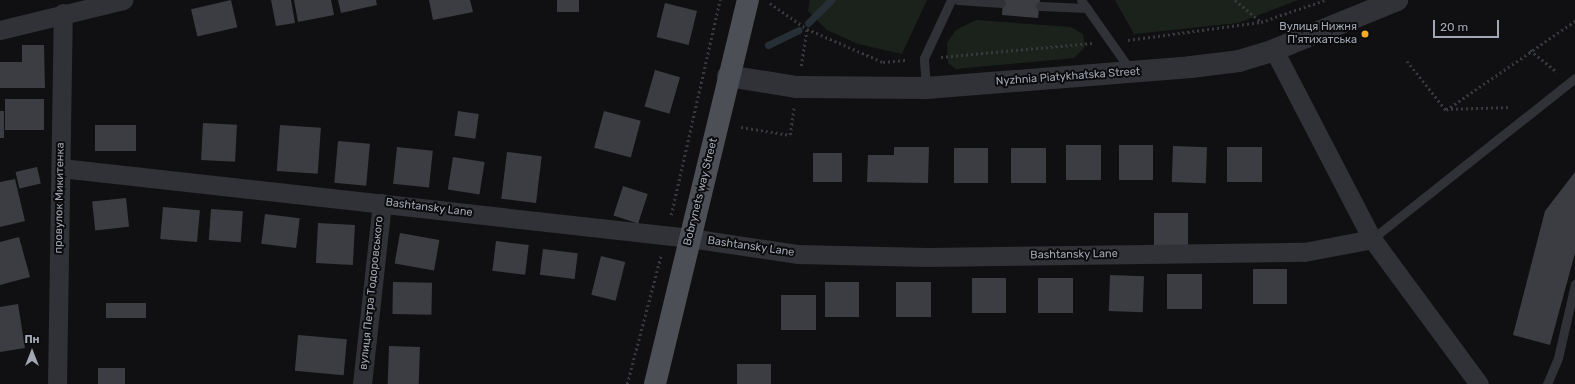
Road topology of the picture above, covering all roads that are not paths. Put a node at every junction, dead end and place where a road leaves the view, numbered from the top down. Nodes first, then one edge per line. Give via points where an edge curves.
1 (123, 0) edge
2 (757, 0) edge
3 (951, 0) edge
4 (958, 0) edge
5 (1081, 0) edge
6 (1397, 0) edge
7 (1001, 3) dead end
8 (1040, 6) dead end
9 (1087, 8) junction
10 (63, 13) junction
11 (0, 30) edge
12 (1274, 50) junction
13 (1132, 72) junction
14 (728, 76) junction
15 (1572, 81) edge
16 (926, 88) junction
17 (61, 168) junction
18 (382, 203) junction
19 (690, 238) junction
20 (1372, 239) junction
21 (1575, 284) edge
22 (1571, 321) edge
23 (57, 384) edge
24 (362, 384) edge
25 (655, 384) edge
26 (1479, 384) edge
27 (1547, 384) edge

1 - 10 street
2 - 14 main road, Bobrynets way Street
3 - 16 lane via 924,58
4 - 7 lane
5 - 9 lane
6 - 12 street, Nyzhnia Piatykhatska Street
8 - 9 lane
9 - 13 lane
10 - 11 street
10 - 17 street, провулок Микитенка
12 - 13 street, Nyzhnia Piatykhatska Street via 1240,61
12 - 20 street
13 - 16 street, Nyzhnia Piatykhatska Street
14 - 16 street, Nyzhnia Piatykhatska Street via 797,87
14 - 19 main road, Bobrynets way Street
15 - 20 lane
17 - 18 street, Bashtansky Lane
17 - 23 street, провулок Микитенка
18 - 19 street, Bashtansky Lane
18 - 24 street, вулиця Петра Тодоровського
19 - 20 street, Bashtansky Lane via 797,254 927,257 1304,252
19 - 25 main road, Bobrynets way Street
20 - 26 street
21 - 22 lane
22 - 27 lane

